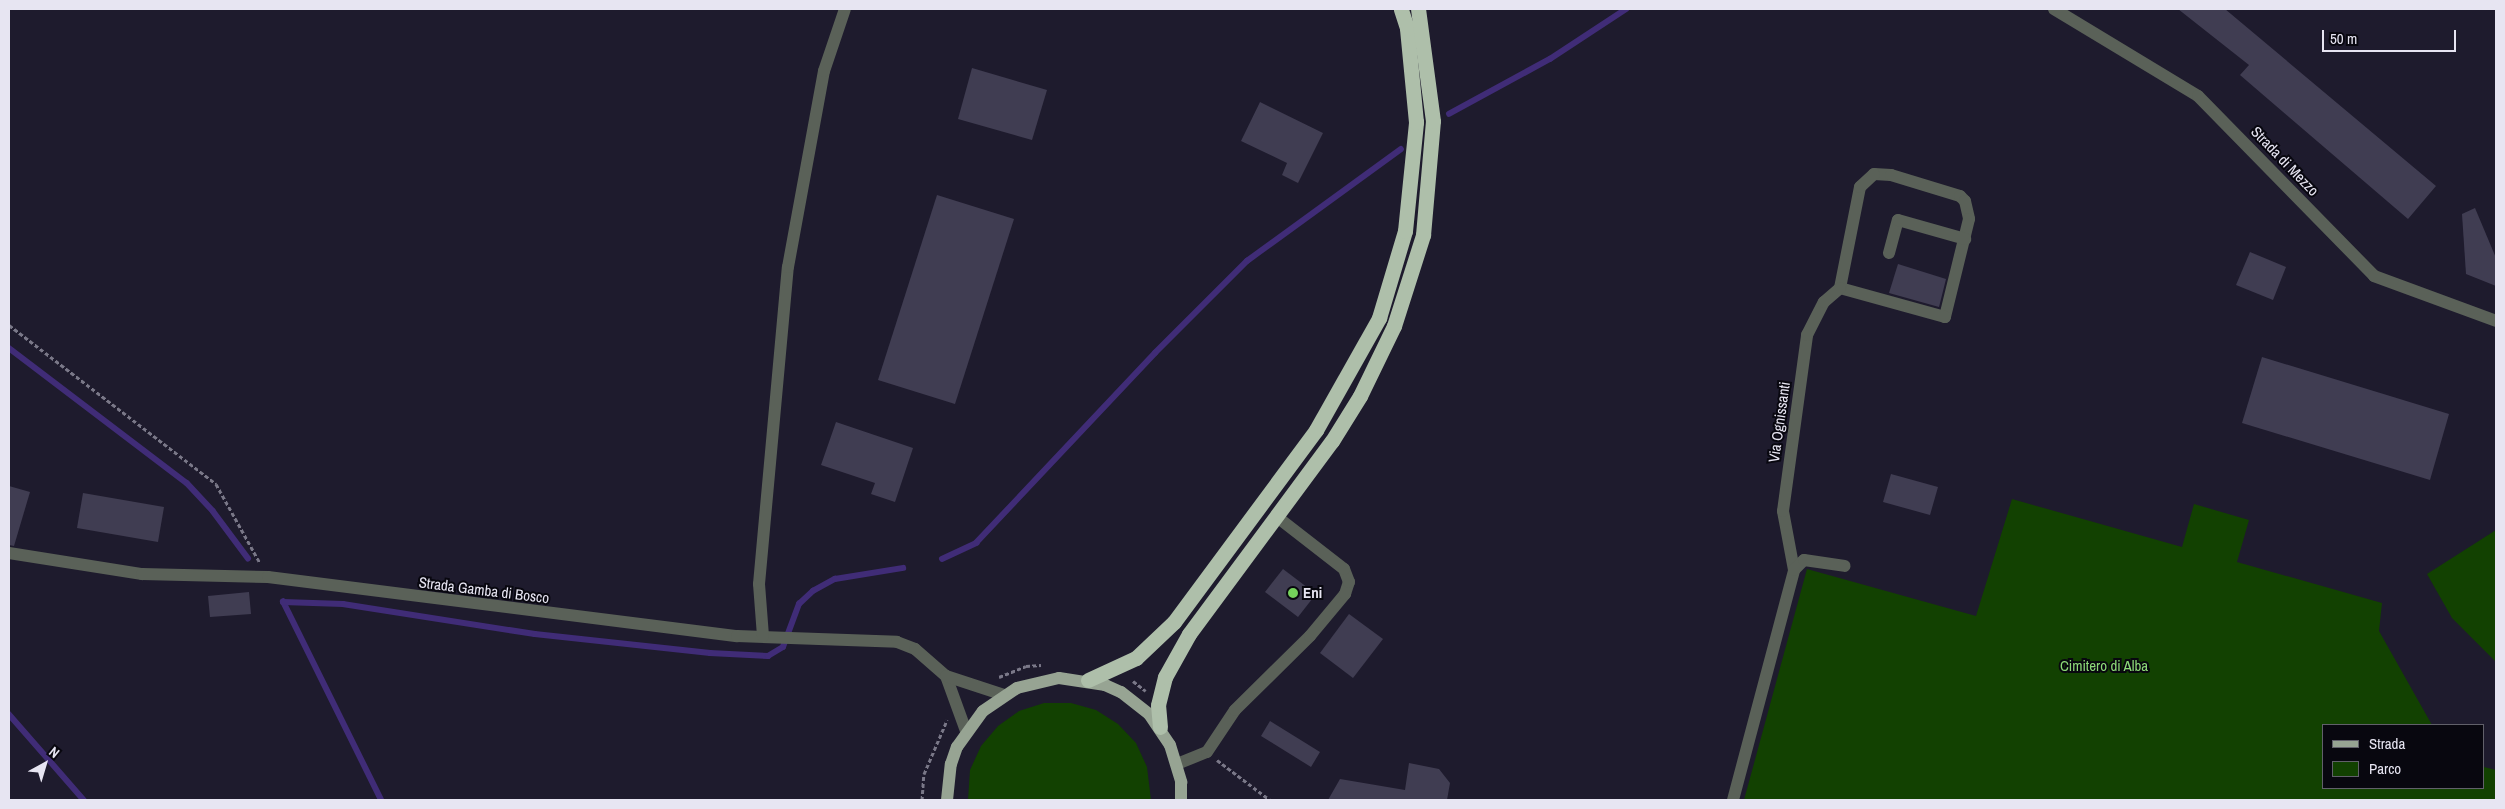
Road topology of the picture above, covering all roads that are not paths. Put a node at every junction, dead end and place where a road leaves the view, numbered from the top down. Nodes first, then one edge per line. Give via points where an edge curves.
1 (846, 9) edge
2 (1401, 9) edge
3 (1418, 9) edge
4 (2054, 9) edge
5 (1965, 239) junction
6 (1889, 253) dead end
7 (1840, 288) junction
8 (2496, 321) edge
9 (1276, 516) junction
10 (9, 553) edge
11 (1845, 566) dead end
12 (1794, 570) junction
13 (767, 635) junction
14 (946, 676) junction
15 (1088, 680) junction
16 (1004, 695) junction
17 (1160, 727) junction
18 (966, 731) junction
19 (1177, 764) junction
20 (947, 800) edge
21 (1182, 800) edge
22 (1734, 800) edge

1 - 13 street via 824,71 788,267 759,584
2 - 15 highway via 1407,28 1416,122 1405,231 1378,318 1316,430 1174,622 1136,658
3 - 9 highway via 1433,121 1423,235 1394,326 1360,396 1332,442
4 - 8 street, Strada di Mezzo via 2198,96 2374,276
5 - 6 street via 1898,220
5 - 7 street via 1945,317
5 - 7 street via 1969,209 1960,196 1891,175 1874,174 1860,187
7 - 12 street, Via Ognissanti via 1824,302 1807,335 1783,511
9 - 17 highway via 1188,634 1164,677 1158,705
9 - 19 street via 1344,569 1349,582 1345,594 1310,636 1235,710 1207,752
10 - 13 street, Strada Gamba di Bosco via 142,574 268,577 604,621 737,636
11 - 12 street via 1804,560
12 - 22 street, Via Ognissanti
13 - 14 street, Strada Gamba di Bosco via 897,642 916,649
14 - 16 street, Strada Gamba di Bosco
14 - 18 street, Strada Gamba di Bosco
15 - 16 main road via 1044,680
15 - 17 main road via 1121,692
16 - 18 main road via 983,711
17 - 19 main road
18 - 20 main road via 951,764
19 - 21 main road

